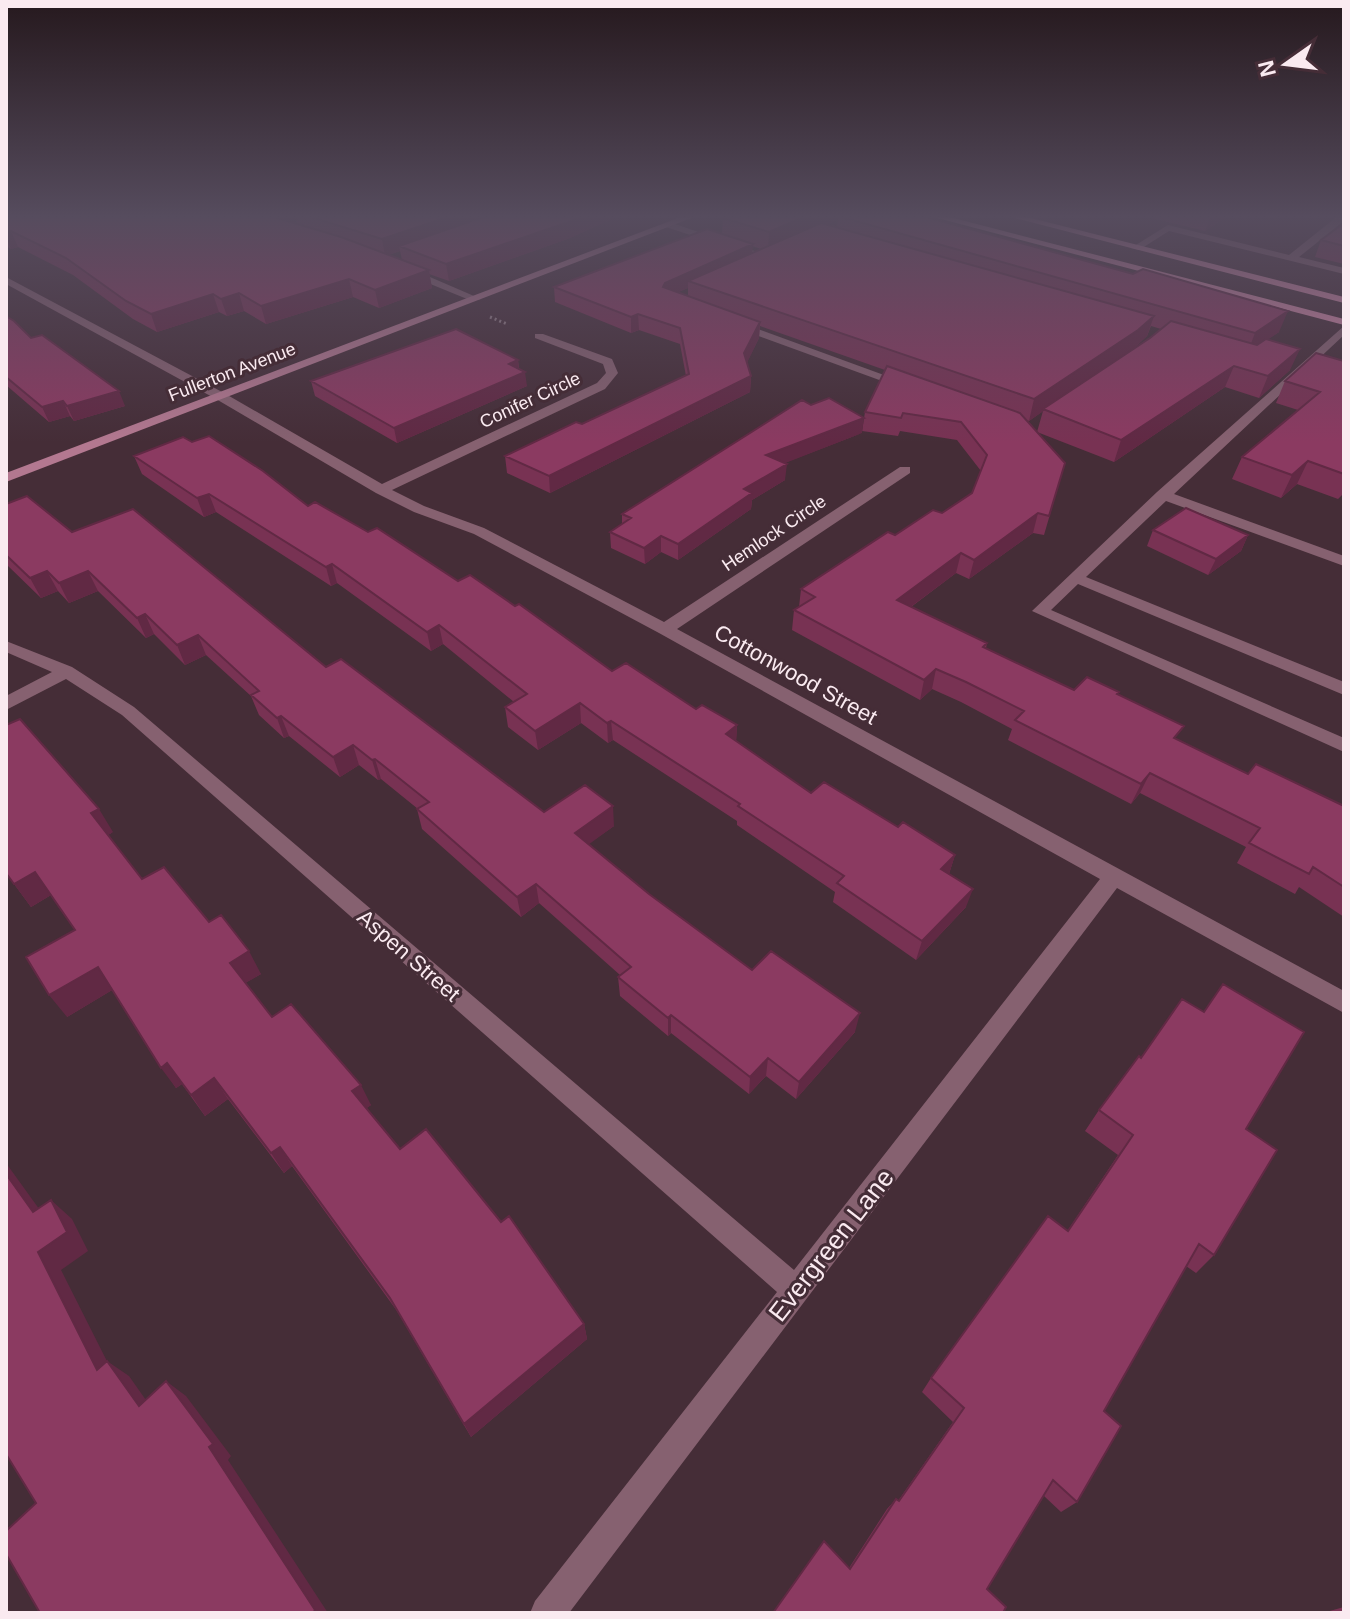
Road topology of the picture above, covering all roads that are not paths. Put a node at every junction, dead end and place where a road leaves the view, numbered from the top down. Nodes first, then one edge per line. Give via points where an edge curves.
1 (25, 291) edge
2 (455, 291) edge
3 (498, 291) edge
4 (1222, 291) edge
5 (1306, 291) edge
6 (476, 299) junction
7 (1344, 300) edge
8 (716, 317) edge
9 (1344, 322) edge
10 (1344, 329) edge
11 (539, 336) dead end
12 (1325, 346) junction
13 (1344, 351) edge
14 (925, 392) edge
15 (220, 396) junction
16 (905, 470) dead end
17 (6, 478) edge
18 (381, 490) junction
19 (1162, 495) junction
20 (1344, 561) edge
21 (1076, 578) junction
22 (665, 629) junction
23 (6, 646) edge
24 (66, 671) junction
25 (1344, 689) edge
26 (6, 704) edge
27 (1344, 746) edge
28 (1114, 877) junction
29 (1344, 1003) edge
30 (796, 1290) junction
31 (547, 1613) edge

1 - 15 street, Cottonwood Street
2 - 6 street
3 - 6 main road, Fullerton Avenue
4 - 9 main road
5 - 7 main road
6 - 15 main road, Fullerton Avenue
8 - 14 street
10 - 12 street
11 - 18 street, Conifer Circle via 608,362 612,373 601,386
12 - 13 street
12 - 19 street
15 - 17 main road, Fullerton Avenue
15 - 18 street, Cottonwood Street
16 - 22 street, Hemlock Circle
18 - 22 street, Cottonwood Street via 479,531
19 - 20 street
19 - 21 street
21 - 25 street
21 - 27 street via 1040,611
22 - 28 street, Cottonwood Street
23 - 24 street, Aspen Street
24 - 26 street
24 - 30 street, Aspen Street via 128,711
28 - 29 street, Cottonwood Street
28 - 30 street, Evergreen Lane
30 - 31 street, Evergreen Lane

